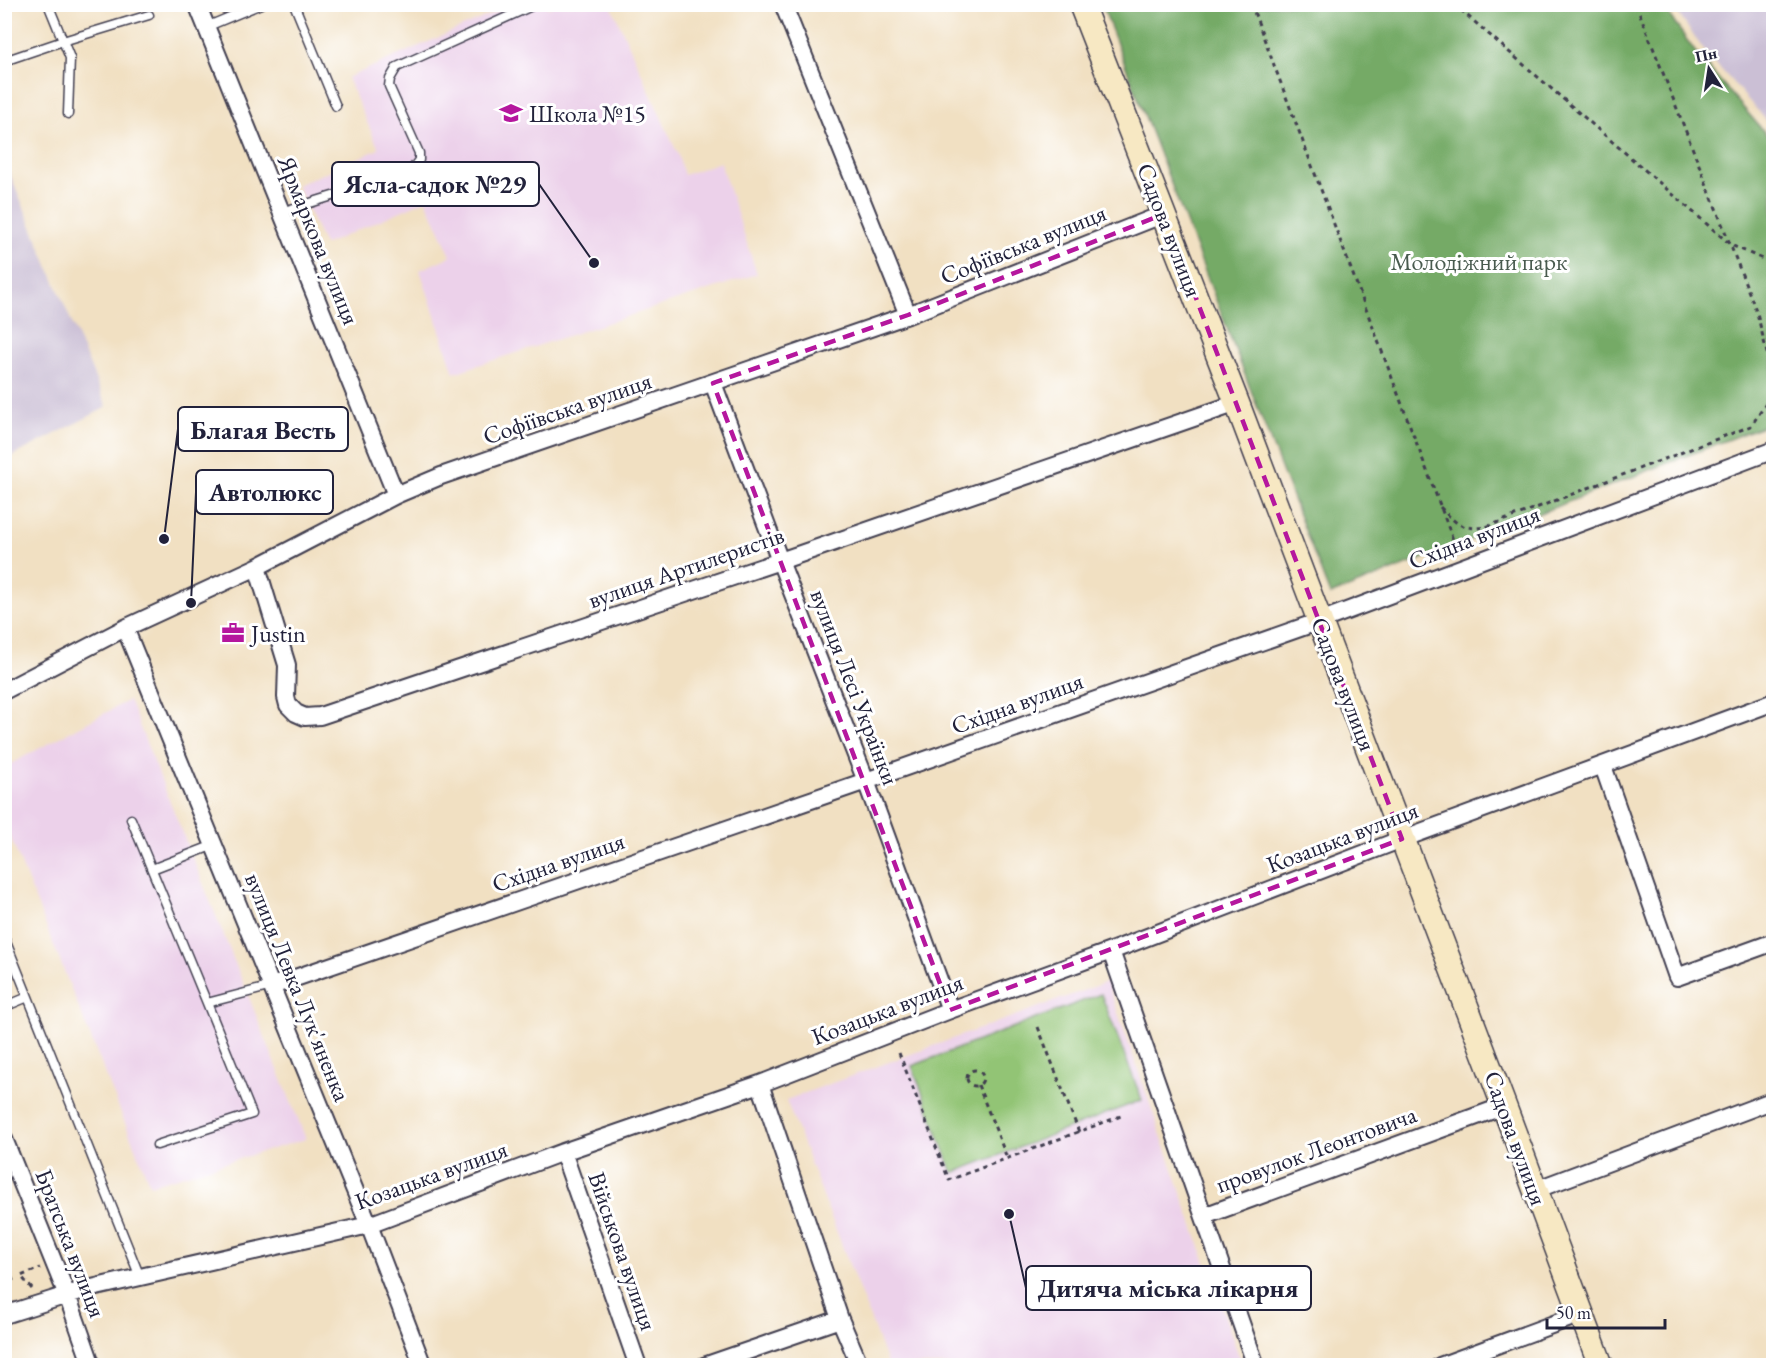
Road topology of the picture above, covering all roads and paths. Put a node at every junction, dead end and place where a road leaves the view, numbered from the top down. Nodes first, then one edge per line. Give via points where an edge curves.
1 (48, 4) edge
2 (197, 4) edge
3 (261, 4) edge
4 (294, 4) edge
5 (536, 4) edge
6 (783, 4) edge
7 (1081, 4) edge
8 (1251, 4) edge
9 (1454, 4) edge
10 (1636, 4) edge
11 (149, 15) dead end
12 (206, 27) junction
13 (63, 40) junction
14 (4, 61) edge
15 (336, 106) dead end
16 (68, 114) dead end
17 (281, 212) junction
18 (1164, 214) junction
19 (1731, 245) junction
20 (1773, 264) edge
21 (908, 315) junction
22 (713, 383) junction
23 (1237, 403) junction
24 (1773, 450) edge
25 (396, 495) junction
26 (1440, 507) junction
27 (780, 561) junction
28 (257, 567) junction
29 (1464, 567) junction
30 (1320, 621) junction
31 (124, 628) junction
32 (4, 691) edge
33 (1773, 702) edge
34 (1603, 765) junction
35 (866, 782) junction
36 (131, 819) dead end
37 (1402, 839) junction
38 (214, 845) junction
39 (152, 869) junction
40 (4, 937) edge
41 (1773, 942) edge
42 (1111, 951) junction
43 (272, 986) junction
44 (28, 997) junction
45 (207, 1003) junction
46 (4, 1007) edge
47 (950, 1010) junction
48 (1038, 1027) dead end
49 (898, 1053) dead end
50 (759, 1084) junction
51 (978, 1085) junction
52 (1773, 1100) edge
53 (1504, 1106) junction
54 (1121, 1116) dead end
55 (1079, 1132) junction
56 (4, 1140) edge
57 (157, 1145) dead end
58 (563, 1152) junction
59 (1007, 1158) junction
60 (1535, 1190) junction
61 (1204, 1216) junction
62 (369, 1225) junction
63 (40, 1268) dead end
64 (140, 1277) junction
65 (14, 1279) dead end
66 (4, 1282) edge
67 (32, 1288) dead end
68 (67, 1295) junction
69 (1581, 1314) junction
70 (4, 1315) edge
71 (840, 1319) junction
72 (417, 1364) edge
73 (92, 1365) edge
74 (638, 1365) edge
75 (704, 1365) edge
76 (860, 1365) edge
77 (1256, 1365) edge
78 (1440, 1365) edge
79 (1601, 1365) edge

1 - 13 lane
2 - 12 street, Ярмаркова вулиця
3 - 12 lane
4 - 15 lane
5 - 17 lane via 396,67 389,86 419,153 410,172
6 - 21 street
7 - 18 street, Садова вулиця
8 - 26 path
9 - 19 path
10 - 19 path
11 - 13 lane
12 - 17 street, Ярмаркова вулиця
13 - 14 lane
13 - 16 lane via 70,58
17 - 25 street, Ярмаркова вулиця
18 - 21 street, Софіївська вулиця
18 - 23 street, Садова вулиця
19 - 20 path
19 - 26 path via 1757,313 1769,361 1767,402 1751,426 1486,527 1470,529 1456,523
21 - 22 street, Софіївська вулиця
22 - 25 street, Софіївська вулиця
22 - 27 street, вулиця Лесі Українки
23 - 27 street, вулиця Артилеристів
23 - 30 street, Садова вулиця
24 - 29 street, Східна вулиця
25 - 28 street, Софіївська вулиця
26 - 29 path
27 - 28 street, вулиця Артилеристів via 320,716 305,717 288,705 287,665
27 - 35 street, вулиця Лесі Українки
28 - 31 street, Софіївська вулиця
29 - 30 street, Східна вулиця
30 - 35 street, Східна вулиця
30 - 37 street, Садова вулиця
31 - 32 street, Софіївська вулиця
31 - 38 street, вулиця Левка Лук'яненка
33 - 34 street, Козацька вулиця
34 - 37 street, Козацька вулиця
34 - 41 street via 1677,977
35 - 43 street, Східна вулиця
35 - 47 street, вулиця Лесі Українки
36 - 39 lane
37 - 42 street, Козацька вулиця
37 - 53 street, Садова вулиця
38 - 39 lane
38 - 43 street, вулиця Левка Лук'яненка
39 - 45 lane
40 - 44 lane
42 - 47 street, Козацька вулиця
42 - 61 street, провулок Леонтовича
43 - 45 lane
43 - 62 street, вулиця Левка Лук'яненка
44 - 46 lane
44 - 64 lane
45 - 57 lane via 252,1114
47 - 50 street, Козацька вулиця
48 - 55 path
49 - 59 path via 949,1180
50 - 58 street, Козацька вулиця
50 - 71 street
51 - 51 path via 969,1083 972,1071 982,1075
51 - 59 path
52 - 60 street
53 - 60 street, Садова вулиця
53 - 61 street, провулок Леонтовича
54 - 55 path
55 - 59 path
56 - 68 street, Братська вулиця
58 - 62 street, Козацька вулиця
58 - 74 street, Військова вулиця
60 - 69 street, Садова вулиця
61 - 77 street
62 - 64 street, Козацька вулиця
62 - 72 street, вулиця Левка Лук'яненка
63 - 67 path via 21,1276
64 - 68 street, Козацька вулиця
65 - 66 path
68 - 70 street, Козацька вулиця
68 - 73 street, Братська вулиця
69 - 78 street
69 - 79 street, Садова вулиця
71 - 75 street
71 - 76 street

